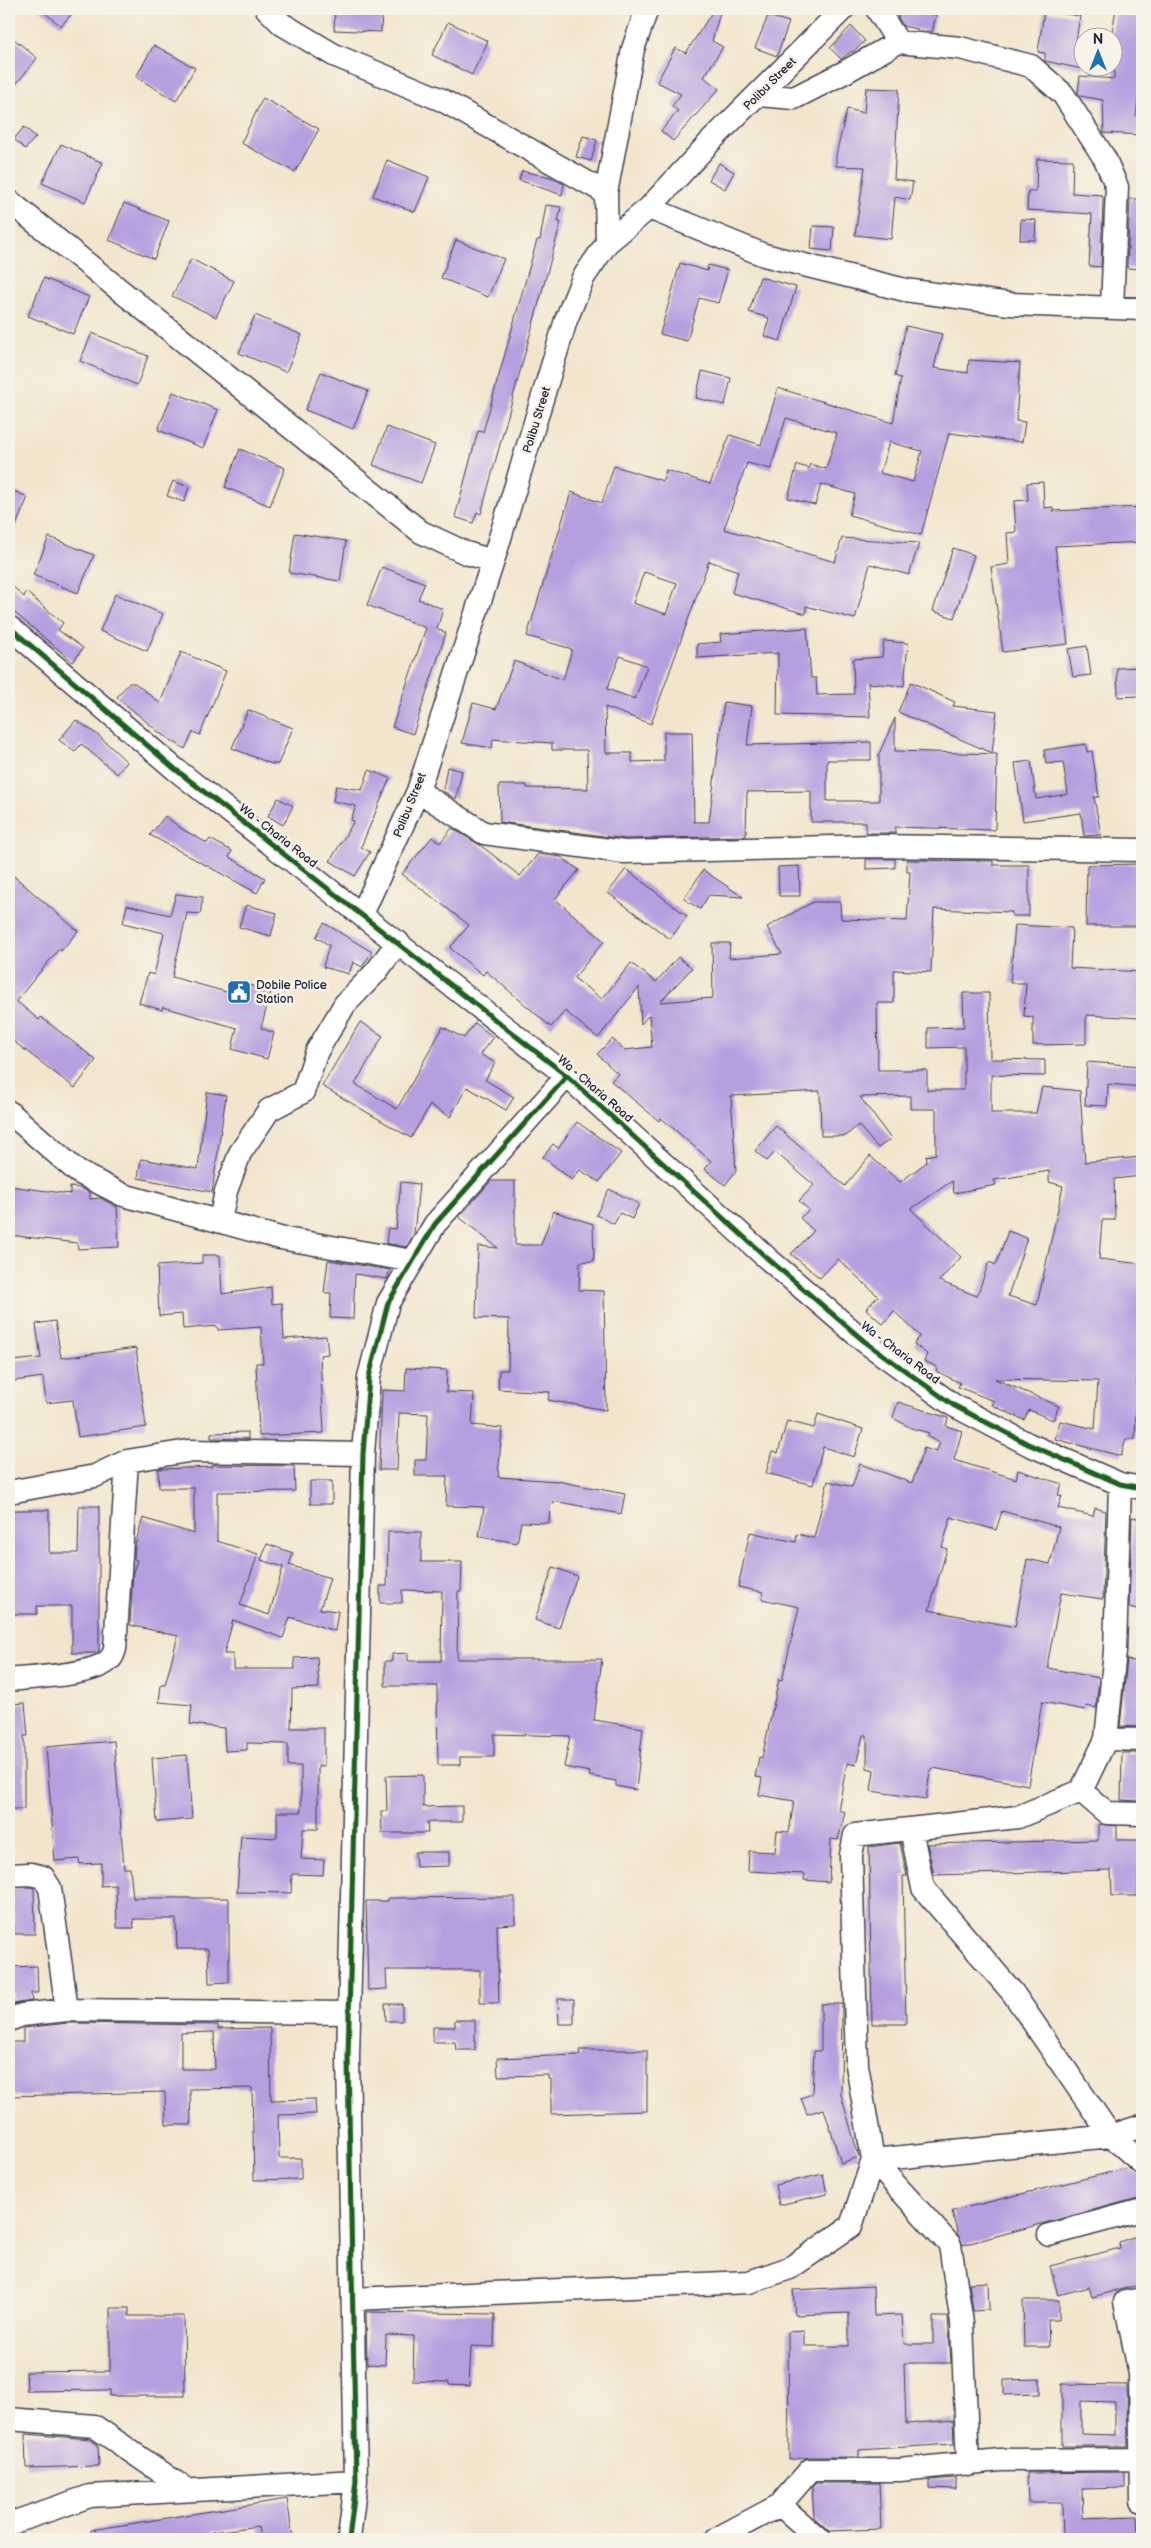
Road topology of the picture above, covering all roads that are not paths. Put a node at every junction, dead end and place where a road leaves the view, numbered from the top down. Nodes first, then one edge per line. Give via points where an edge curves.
1 (267, 9) edge
2 (647, 9) edge
3 (843, 9) edge
4 (877, 9) edge
5 (898, 42) junction
6 (759, 94) junction
7 (606, 193) junction
8 (9, 201) edge
9 (649, 208) junction
10 (607, 243) junction
11 (1112, 308) junction
12 (1142, 309) edge
13 (493, 561) junction
14 (9, 627) edge
15 (418, 791) junction
16 (1142, 850) edge
17 (362, 914) junction
18 (398, 942) junction
19 (567, 1076) junction
20 (9, 1112) edge
21 (220, 1221) junction
22 (413, 1261) junction
23 (363, 1454) junction
24 (127, 1461) junction
25 (1120, 1484) junction
26 (1142, 1488) edge
27 (9, 1492) edge
28 (9, 1680) edge
29 (1106, 1739) junction
30 (1142, 1740) edge
31 (1080, 1791) junction
32 (1142, 1814) edge
33 (911, 1830) junction
34 (9, 1875) edge
35 (67, 2010) junction
36 (349, 2013) junction
37 (9, 2020) edge
38 (1142, 2126) edge
39 (1111, 2136) junction
40 (873, 2160) junction
41 (1142, 2163) edge
42 (1142, 2210) edge
43 (1050, 2235) dead end
44 (353, 2299) junction
45 (1142, 2299) edge
46 (9, 2419) edge
47 (1141, 2459) edge
48 (968, 2464) junction
49 (356, 2481) junction
50 (187, 2490) junction
51 (1142, 2501) edge
52 (780, 2505) junction
53 (9, 2524) edge
54 (349, 2539) edge
55 (716, 2539) edge
56 (819, 2539) edge

1 - 7 street via 282,24 334,55 442,100
2 - 7 street via 633,49
3 - 6 street, Polibu Street
4 - 5 street
5 - 6 street via 794,98
5 - 11 street via 960,48 1031,66 1063,94 1105,159 1117,187
6 - 9 street, Polibu Street
7 - 10 street
8 - 13 street via 421,532 466,553
9 - 10 street, Polibu Street
9 - 11 street via 764,255 905,290 1010,304
10 - 13 street, Polibu Street via 583,278 566,320
11 - 12 street
13 - 15 street, Polibu Street
14 - 17 street, Wa - Charia Road via 175,769
15 - 16 street via 484,833 624,852 876,846
15 - 17 street, Polibu Street
17 - 18 street, Wa - Charia Road
18 - 19 street, Wa - Charia Road
18 - 21 street via 376,972 345,1004 316,1051 303,1092 269,1110 240,1153 226,1191
19 - 22 street via 435,1224
19 - 25 street, Wa - Charia Road via 767,1258 864,1341 953,1405 1028,1444
20 - 21 street via 78,1172 123,1195
21 - 22 street via 280,1238
22 - 23 street via 388,1303 369,1377
23 - 24 street via 188,1451
23 - 36 street
24 - 27 street via 95,1476
24 - 28 street via 115,1649 111,1659 99,1667 81,1671
25 - 26 street, Wa - Charia Road
25 - 29 street via 1115,1651
29 - 30 street
29 - 31 street
31 - 32 street via 1107,1813
31 - 33 street via 1018,1818
33 - 39 street via 923,1888 1013,1993
33 - 40 street via 855,1836 851,1855 857,2065
34 - 35 street via 43,1877 50,1888
35 - 36 street
35 - 37 street via 22,2015
36 - 44 street
38 - 39 street
39 - 40 street
39 - 41 street
40 - 44 street via 851,2226 790,2268 749,2282
40 - 48 street via 950,2244 962,2323
42 - 43 street
44 - 49 street
45 - 47 street via 1125,2302 1140,2374
46 - 50 street via 94,2426
47 - 48 street via 1000,2460
47 - 51 street
48 - 52 street via 900,2470 810,2470
49 - 50 street
49 - 54 street
50 - 53 street via 90,2496
52 - 55 street
52 - 56 street

